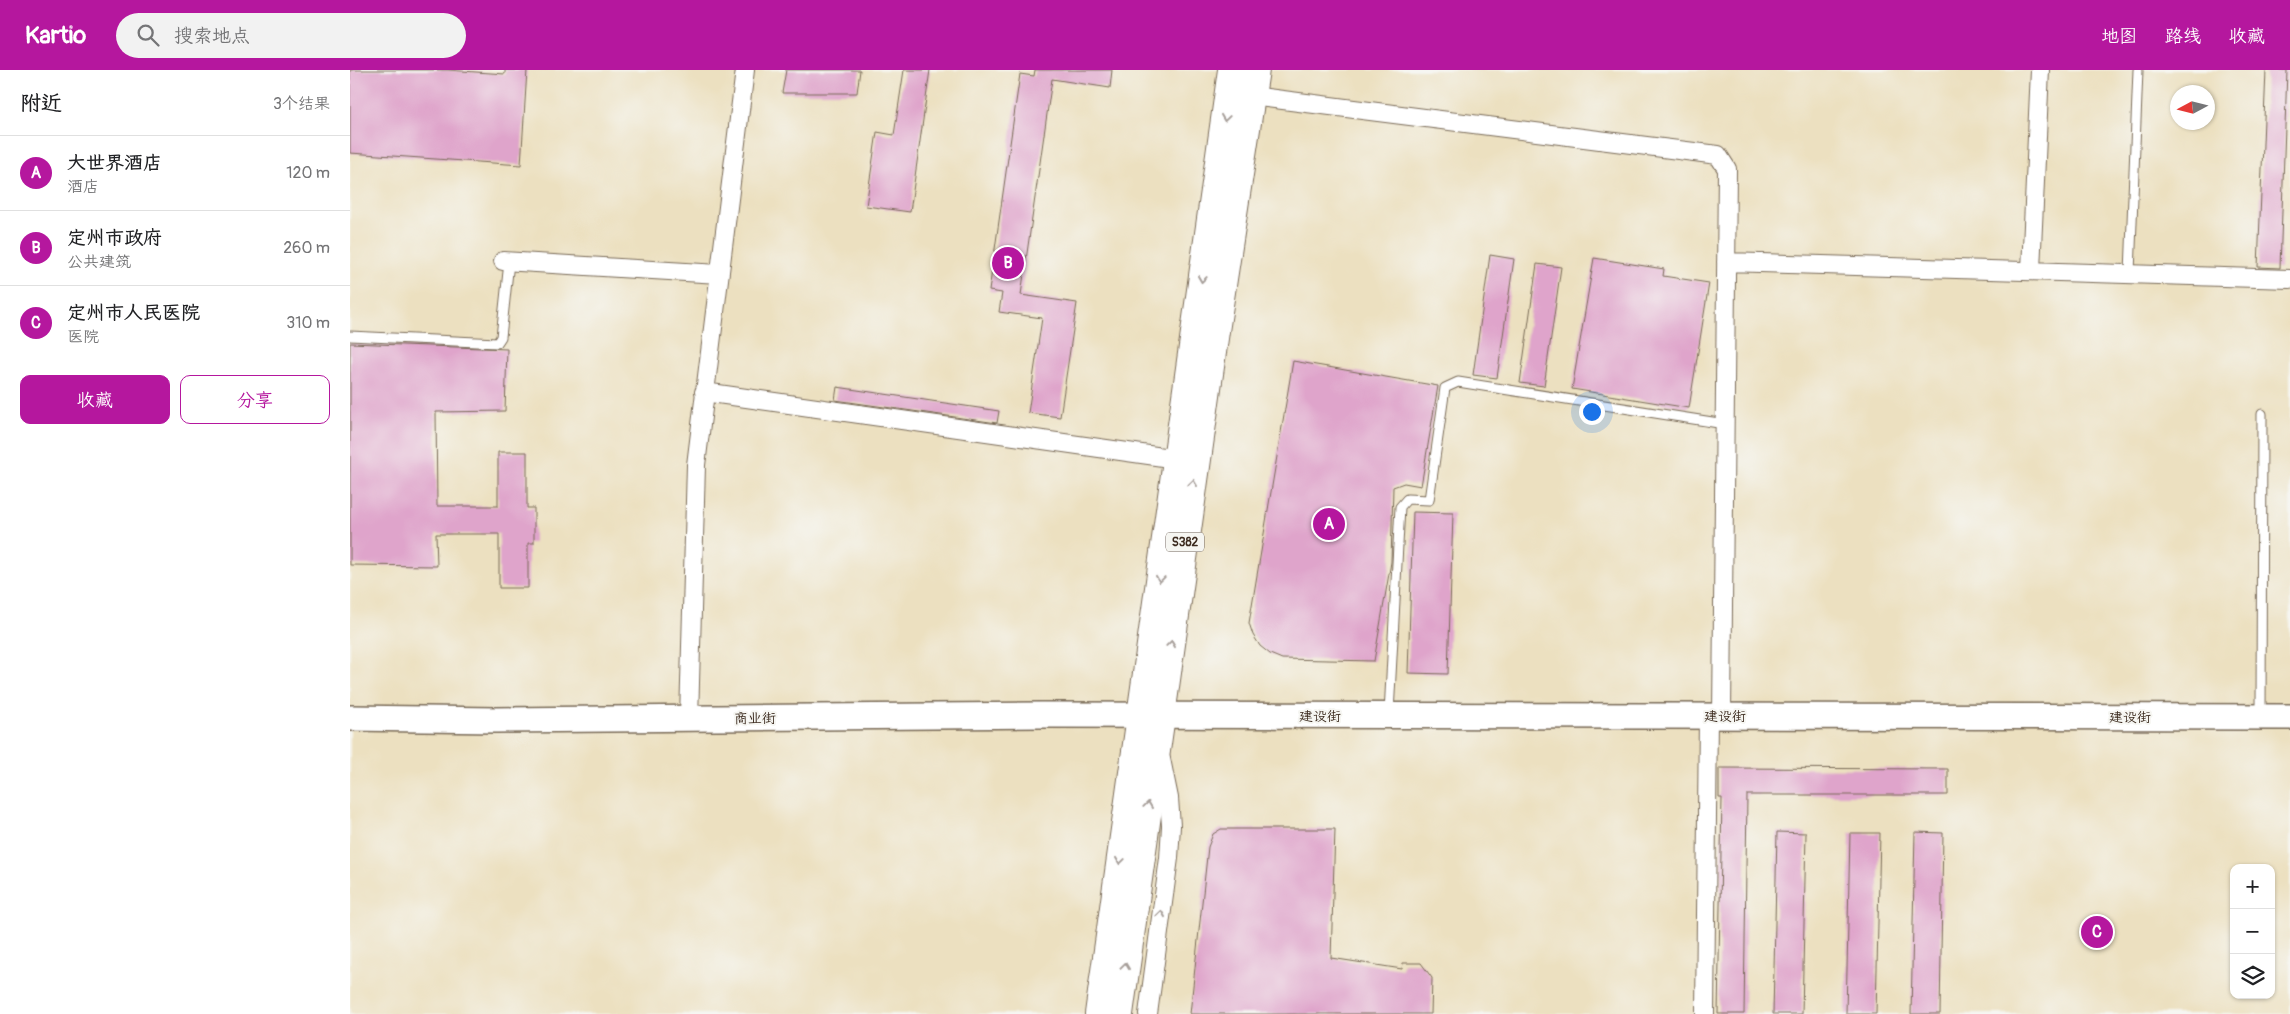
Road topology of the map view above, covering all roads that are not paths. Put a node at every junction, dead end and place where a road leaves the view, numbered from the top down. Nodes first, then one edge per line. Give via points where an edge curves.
1 (744, 70) edge
2 (1232, 70) edge
3 (2040, 70) edge
4 (2138, 70) edge
5 (1253, 83) edge
6 (506, 261) joint
7 (1726, 262) junction
8 (2031, 270) junction
9 (2130, 273) junction
10 (719, 274) junction
11 (2290, 279) edge
12 (350, 336) edge
13 (704, 392) junction
14 (2262, 414) dead end
15 (1725, 424) junction
16 (1177, 460) junction
17 (1389, 716) junction
18 (1715, 716) junction
19 (2261, 717) junction
20 (2290, 717) edge
21 (350, 718) edge
22 (689, 718) junction
23 (1153, 724) junction
24 (1098, 1014) edge
25 (1119, 1014) edge
26 (1148, 1014) edge
27 (1705, 1014) edge

1 - 10 street
2 -> 16 main road, S382
3 - 8 street
4 - 9 lane
5 - 7 street via 1718,155 1727,168
23 -> 5 main road, S382
6 - 10 street
6 - 12 lane via 501,337 497,343
7 - 8 street
7 - 15 street
8 - 9 street
9 - 11 street
10 - 13 street
13 - 16 street
13 - 22 street via 696,465
14 - 19 lane
15 - 17 lane via 1458,382 1446,388 1429,500 1407,499 1400,507
15 - 18 street
16 -> 23 main road, S382
17 - 18 street, 建设街
17 - 23 street, 建设街
18 - 19 street, 建设街
18 - 27 street
19 - 20 street, 建设街
21 - 22 street, 商业街
22 - 23 street, 商业街
23 -> 24 main road, S382
25 -> 23 main road, S382
26 -> 23 street via 1171,826 1169,798

